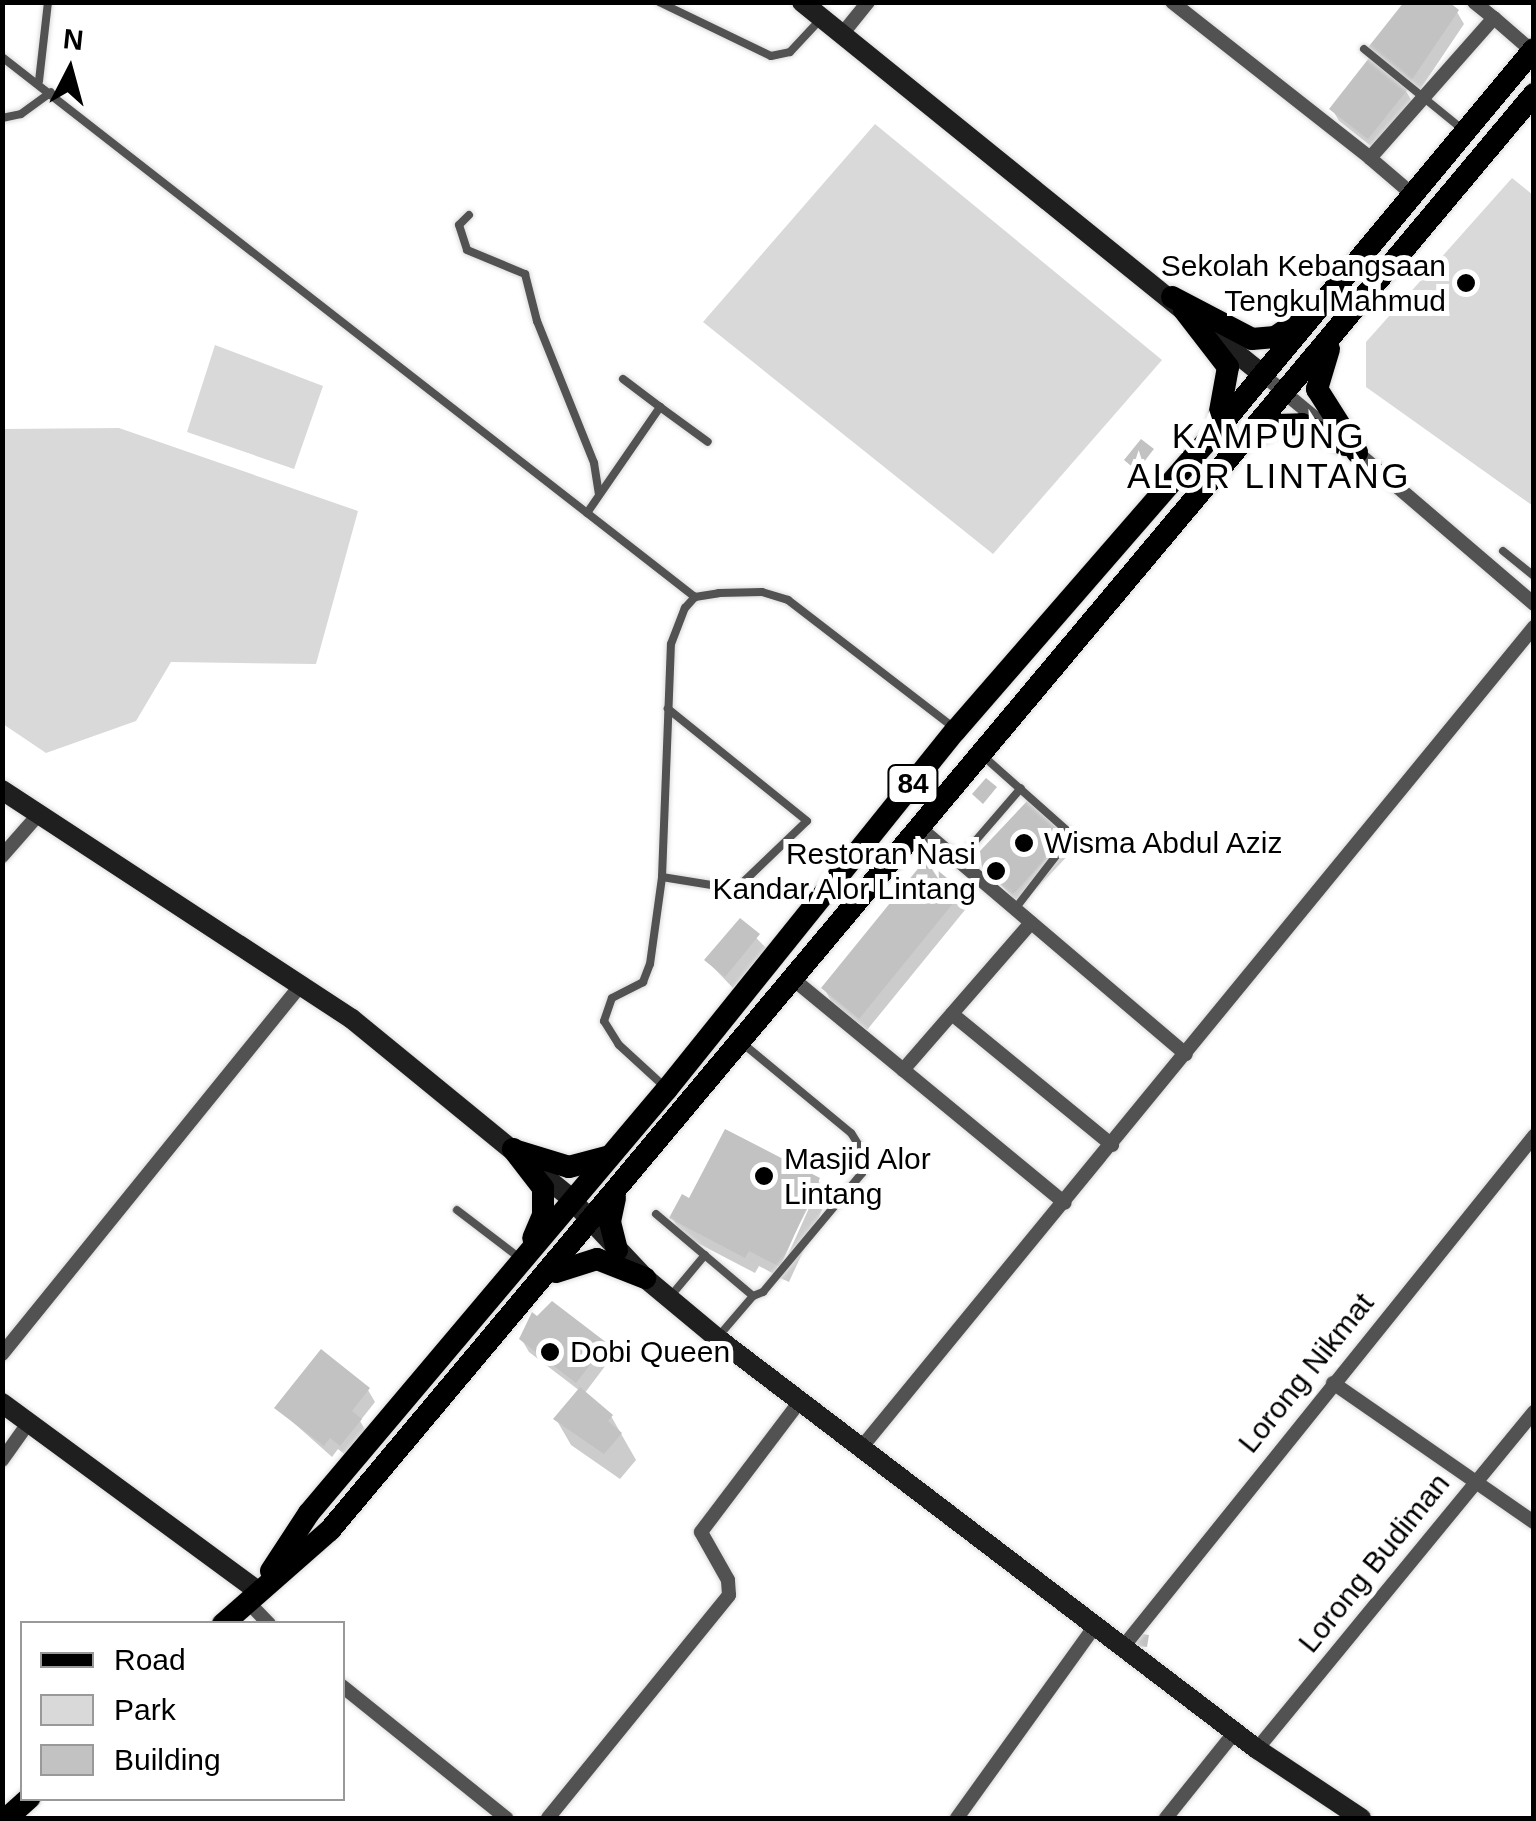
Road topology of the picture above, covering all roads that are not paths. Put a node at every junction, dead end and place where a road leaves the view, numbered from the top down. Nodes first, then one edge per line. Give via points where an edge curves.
1 (48, 2) edge
2 (659, 2) edge
3 (802, 2) edge
4 (868, 2) edge
5 (1172, 2) edge
6 (1474, 2) edge
7 (822, 18) junction
8 (1494, 18) junction
9 (843, 33) junction
10 (1364, 49) dead end
11 (1532, 50) edge
12 (2, 56) edge
13 (39, 82) junction
14 (51, 92) junction
15 (1534, 94) edge
16 (1424, 98) junction
17 (2, 118) edge
18 (1464, 131) junction
19 (1370, 158) junction
20 (1412, 194) junction
21 (469, 215) dead end
22 (1172, 297) junction
23 (1318, 306) junction
24 (1342, 318) junction
25 (1262, 374) junction
26 (623, 379) dead end
27 (1286, 393) junction
28 (660, 407) junction
29 (1212, 436) junction
30 (1249, 441) junction
31 (708, 442) dead end
32 (1356, 452) junction
33 (599, 495) junction
34 (587, 513) junction
35 (1503, 551) dead end
36 (1534, 576) edge
37 (695, 597) junction
38 (1534, 604) edge
39 (1534, 627) edge
40 (668, 709) junction
41 (956, 730) junction
42 (982, 755) junction
43 (1020, 788) junction
44 (2, 790) edge
45 (38, 814) junction
46 (920, 828) junction
47 (2, 856) edge
48 (958, 861) junction
49 (662, 876) junction
50 (1016, 909) junction
51 (1032, 923) junction
52 (793, 979) junction
53 (301, 985) junction
54 (952, 1014) junction
55 (741, 1042) junction
56 (1186, 1054) junction
57 (903, 1070) junction
58 (667, 1089) junction
59 (1531, 1142) edge
60 (1112, 1145) junction
61 (513, 1150) junction
62 (610, 1156) junction
63 (618, 1190) junction
64 (573, 1201) junction
65 (1065, 1203) junction
66 (457, 1210) dead end
67 (656, 1214) dead end
68 (592, 1222) junction
69 (617, 1250) junction
70 (705, 1255) junction
71 (525, 1258) junction
72 (645, 1278) junction
73 (538, 1285) junction
74 (753, 1296) junction
75 (669, 1298) junction
76 (717, 1338) junction
77 (2, 1354) edge
78 (1333, 1383) junction
79 (800, 1401) junction
80 (2, 1403) edge
81 (1534, 1412) edge
82 (29, 1422) junction
83 (861, 1448) junction
84 (2, 1460) edge
85 (1477, 1481) junction
86 (1534, 1522) edge
87 (253, 1596) junction
88 (226, 1621) edge
89 (267, 1621) edge
90 (1095, 1626) junction
91 (1123, 1647) junction
92 (345, 1688) edge
93 (1234, 1732) junction
94 (1257, 1748) junction
95 (26, 1801) edge
96 (7, 1818) edge
97 (506, 1818) edge
98 (548, 1818) edge
99 (957, 1818) edge
100 (1166, 1818) edge
101 (1362, 1818) edge

1 - 13 lane
2 - 7 lane via 770,56 790,52
3 - 7 street
4 - 9 street
5 - 19 street
6 - 8 street
7 - 9 street
8 - 11 street
8 - 16 street
9 - 22 street
10 - 16 lane
11 - 18 main road, 84
12 - 13 lane
13 - 14 lane
14 - 17 lane via 21,114
14 - 34 lane
15 - 24 main road, 84
16 - 18 lane
16 - 19 street
18 - 20 main road, 84
19 - 20 street
20 - 23 main road, 84
21 - 33 lane via 459,225 467,250 525,274 594,463
22 - 23 main road via 1252,339 1275,337
22 - 25 street
22 - 29 main road via 1228,367
23 - 25 main road, 84
24 - 27 main road, 84
24 - 32 main road via 1317,389
25 - 27 street
25 - 29 main road, 84
26 - 28 lane
27 - 30 main road, 84
27 - 32 street
28 - 31 lane
28 - 33 lane
29 - 41 main road, 84
30 - 32 main road via 1278,425 1302,424
30 - 42 main road, 84
32 - 38 street
33 - 34 lane
34 - 37 lane
35 - 36 lane
37 - 40 lane via 673,630
37 - 41 lane via 762,592 788,600
39 - 56 street
40 - 49 lane
40 - 49 lane via 807,820 736,889
41 - 58 main road, 84
42 - 43 lane
42 - 46 main road, 84
43 - 48 lane
43 - 50 lane via 1072,836
44 - 45 street
45 - 47 street
45 - 53 street
46 - 48 street
46 - 52 main road, 84
48 - 50 street
49 - 58 lane via 648,975 612,998 604,1021 619,1046
50 - 51 street
51 - 54 street
51 - 56 street
52 - 55 main road, 84
52 - 57 street
53 - 61 street
53 - 77 street
54 - 57 street
54 - 60 street
55 - 63 main road, 84
55 - 74 lane via 851,1133 864,1159 852,1188 764,1292
56 - 60 street
57 - 65 street
58 - 62 main road, 84
59 - 78 street, Lorong Nikmat
60 - 65 street
61 - 62 main road via 569,1167
61 - 64 street
61 - 71 main road via 541,1182 546,1202
62 - 64 main road, 84
63 - 68 main road, 84
63 - 69 main road via 610,1222
64 - 68 street
64 - 71 main road, 84
65 - 83 street
66 - 71 lane
67 - 70 lane
68 - 69 street
68 - 73 main road, 84
69 - 72 street
70 - 74 lane
70 - 75 lane
71 - 87 main road, 84 via 308,1513
72 - 73 main road via 590,1258 563,1266
72 - 75 street
73 - 87 main road, 84 via 330,1530
74 - 76 lane
75 - 76 street
76 - 79 street
78 - 85 street
78 - 91 street, Lorong Nikmat
79 - 83 street
79 - 98 street via 701,1532 728,1580 729,1595
80 - 82 street
81 - 85 street, Lorong Budiman
82 - 84 street
82 - 87 street
83 - 90 street
85 - 86 street
85 - 94 street, Lorong Budiman
87 - 88 main road, 84
87 - 89 street
90 - 91 street
90 - 99 street
91 - 93 street
92 - 97 street
93 - 94 street
93 - 100 street
94 - 101 street
95 - 96 main road

